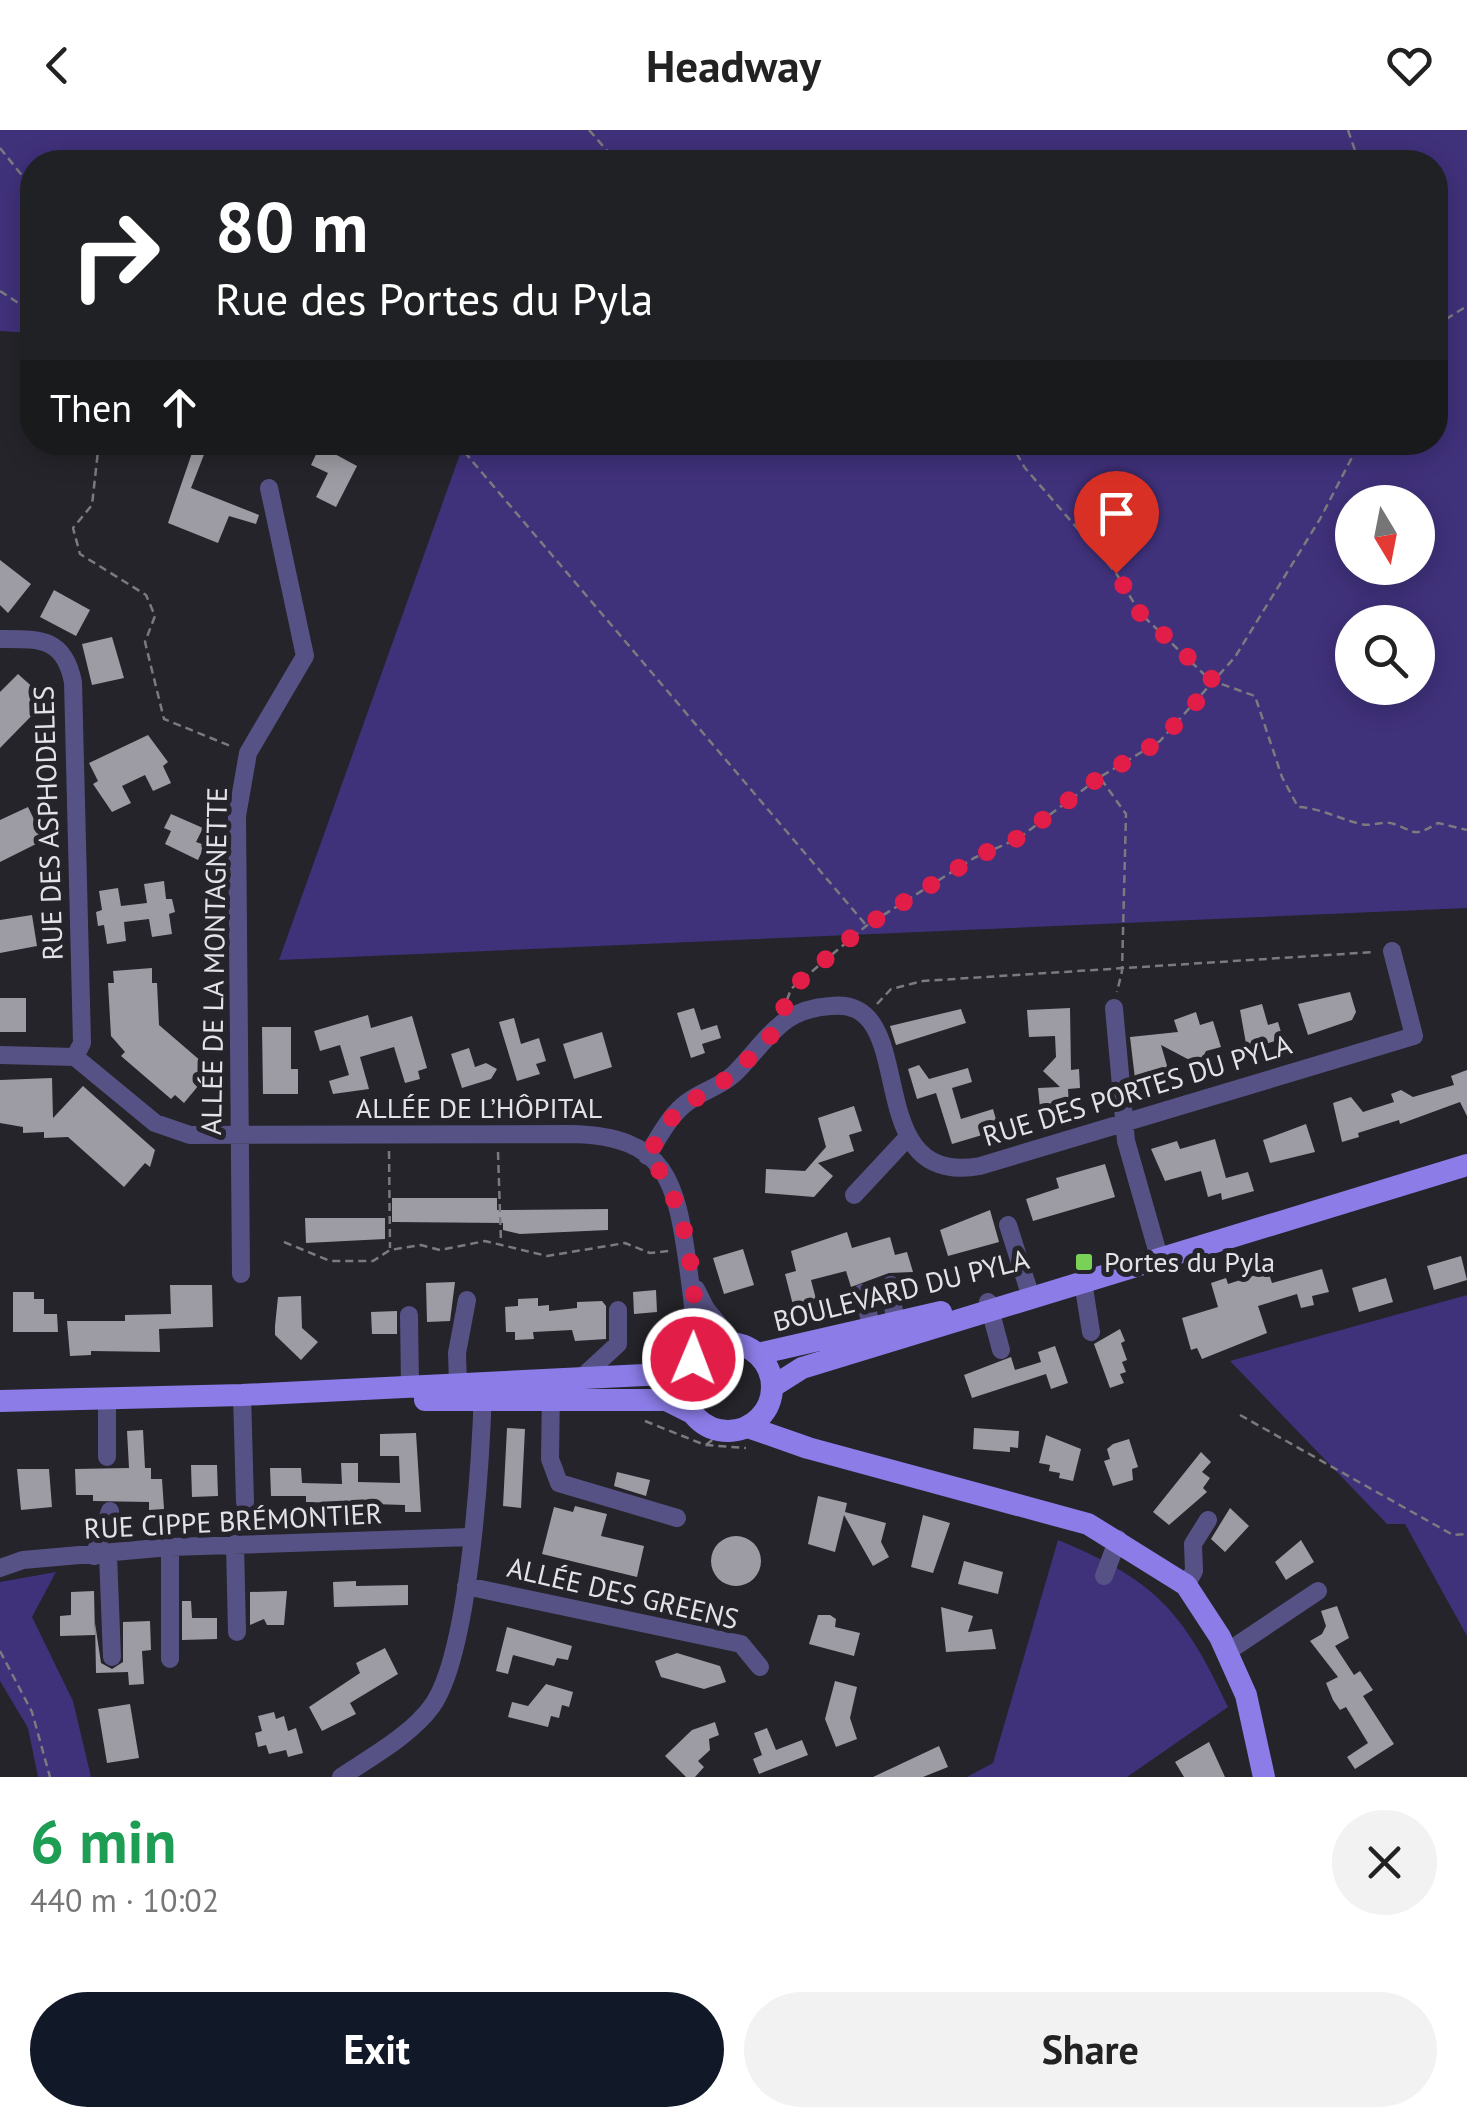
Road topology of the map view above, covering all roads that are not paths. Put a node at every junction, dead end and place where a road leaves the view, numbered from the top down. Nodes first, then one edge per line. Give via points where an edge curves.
1 (269, 488) dead end
2 (0, 640) edge
3 (1392, 951) road end
4 (1114, 1008) road end
5 (0, 1054) edge
6 (76, 1058) junction
7 (1123, 1123) junction
8 (239, 1136) junction
9 (908, 1137) junction
10 (647, 1156) junction
11 (1467, 1165) edge
12 (854, 1195) dead end
13 (1008, 1226) dead end
14 (1151, 1260) junction
15 (688, 1270) junction
16 (241, 1274) dead end
17 (1083, 1282) junction
18 (891, 1285) dead end
19 (1028, 1291) junction
20 (862, 1293) dead end
21 (467, 1300) dead end
22 (989, 1307) junction
23 (618, 1310) dead end
24 (409, 1314) dead end
25 (1092, 1332) dead end
26 (882, 1333) junction
27 (734, 1343) junction
28 (1001, 1350) dead end
29 (758, 1354) junction
30 (689, 1366) junction
31 (578, 1380) junction
32 (458, 1384) junction
33 (410, 1385) junction
34 (551, 1390) junction
35 (483, 1391) junction
36 (771, 1393) junction
37 (242, 1396) junction
38 (107, 1399) junction
39 (0, 1401) edge
40 (690, 1412) junction
41 (752, 1437) junction
42 (808, 1448) junction
43 (107, 1456) dead end
44 (245, 1502) dead end
45 (110, 1511) dead end
46 (677, 1518) dead end
47 (1208, 1520) dead end
48 (470, 1538) junction
49 (1118, 1539) junction
50 (236, 1544) junction
51 (170, 1547) junction
52 (101, 1555) junction
53 (0, 1568) edge
54 (1104, 1576) dead end
55 (1186, 1585) junction
56 (466, 1586) junction
57 (1318, 1590) dead end
58 (238, 1632) dead end
59 (1227, 1652) junction
60 (112, 1657) dead end
61 (170, 1659) dead end
62 (760, 1667) dead end
63 (342, 1777) edge
64 (1264, 1777) edge

1 - 8 street, ALLÉE DE LA MONTAGNETTE via 305,656 248,754 237,816
2 - 6 street, RUE DES ASPHODELES via 39,640 54,647 67,658 73,682 82,1043
3 - 7 street, RUE DES PORTES DU PYLA via 1414,1036
4 - 7 street
5 - 6 street
6 - 8 street, ALLÉE DE L’HÔPITAL via 155,1124 190,1135
7 - 9 street, RUE DES PORTES DU PYLA via 966,1168 929,1162
7 - 14 street
8 - 10 street, ALLÉE DE L’HÔPITAL via 606,1135
8 - 16 street, ALLÉE DE LA MONTAGNETTE
9 - 10 street via 879,1037 866,1017 833,1006 802,1012 776,1030 733,1075 677,1110
9 - 12 street
10 - 15 street, ALLÉE DE L’HÔPITAL via 675,1193
11 - 14 main road
13 - 19 street
14 - 17 main road, BOULEVARD DU PYLA
14 - 19 main road, BOULEVARD DU PYLA
15 - 27 street, ALLÉE DE L’HÔPITAL via 706,1310
15 - 30 street, ALLÉE DE L’HÔPITAL via 696,1327
17 - 22 main road, BOULEVARD DU PYLA
17 - 25 street
18 - 26 street
19 - 22 main road, BOULEVARD DU PYLA
20 - 26 street
21 - 32 street
22 - 26 main road, BOULEVARD DU PYLA
22 - 28 street
23 - 31 street via 618,1344
24 - 33 street
26 - 29 main road, BOULEVARD DU PYLA
26 - 36 main road, BOULEVARD DU PYLA via 802,1368
27 - 29 main road
27 - 30 main road via 705,1348
29 - 36 main road via 769,1370
30 - 31 main road
30 - 40 main road via 683,1393
31 - 34 main road
32 - 33 main road
32 - 35 main road
33 - 37 main road
34 - 35 main road
34 - 40 main road via 666,1400
34 - 46 street via 550,1459 559,1484
35 - 37 main road via 280,1401
35 - 48 street
36 - 41 main road
36 - 42 main road via 787,1430
37 - 38 main road
37 - 44 street
38 - 39 main road
38 - 43 street
40 - 41 main road via 714,1438
41 - 42 main road
42 - 49 main road via 1055,1513
45 - 52 street
47 - 55 street via 1193,1544 1194,1572
48 - 50 street, RUE CIPPE BRÉMONTIER
48 - 56 street
49 - 54 street
49 - 55 main road
50 - 51 street, RUE CIPPE BRÉMONTIER
50 - 58 street
51 - 52 street, RUE CIPPE BRÉMONTIER
51 - 61 street
52 - 53 street, RUE CIPPE BRÉMONTIER
52 - 60 street
55 - 59 main road
56 - 62 street, ALLÉE DES GREENS via 741,1644
56 - 63 street via 445,1676 430,1708
57 - 59 street
59 - 64 main road via 1246,1695

